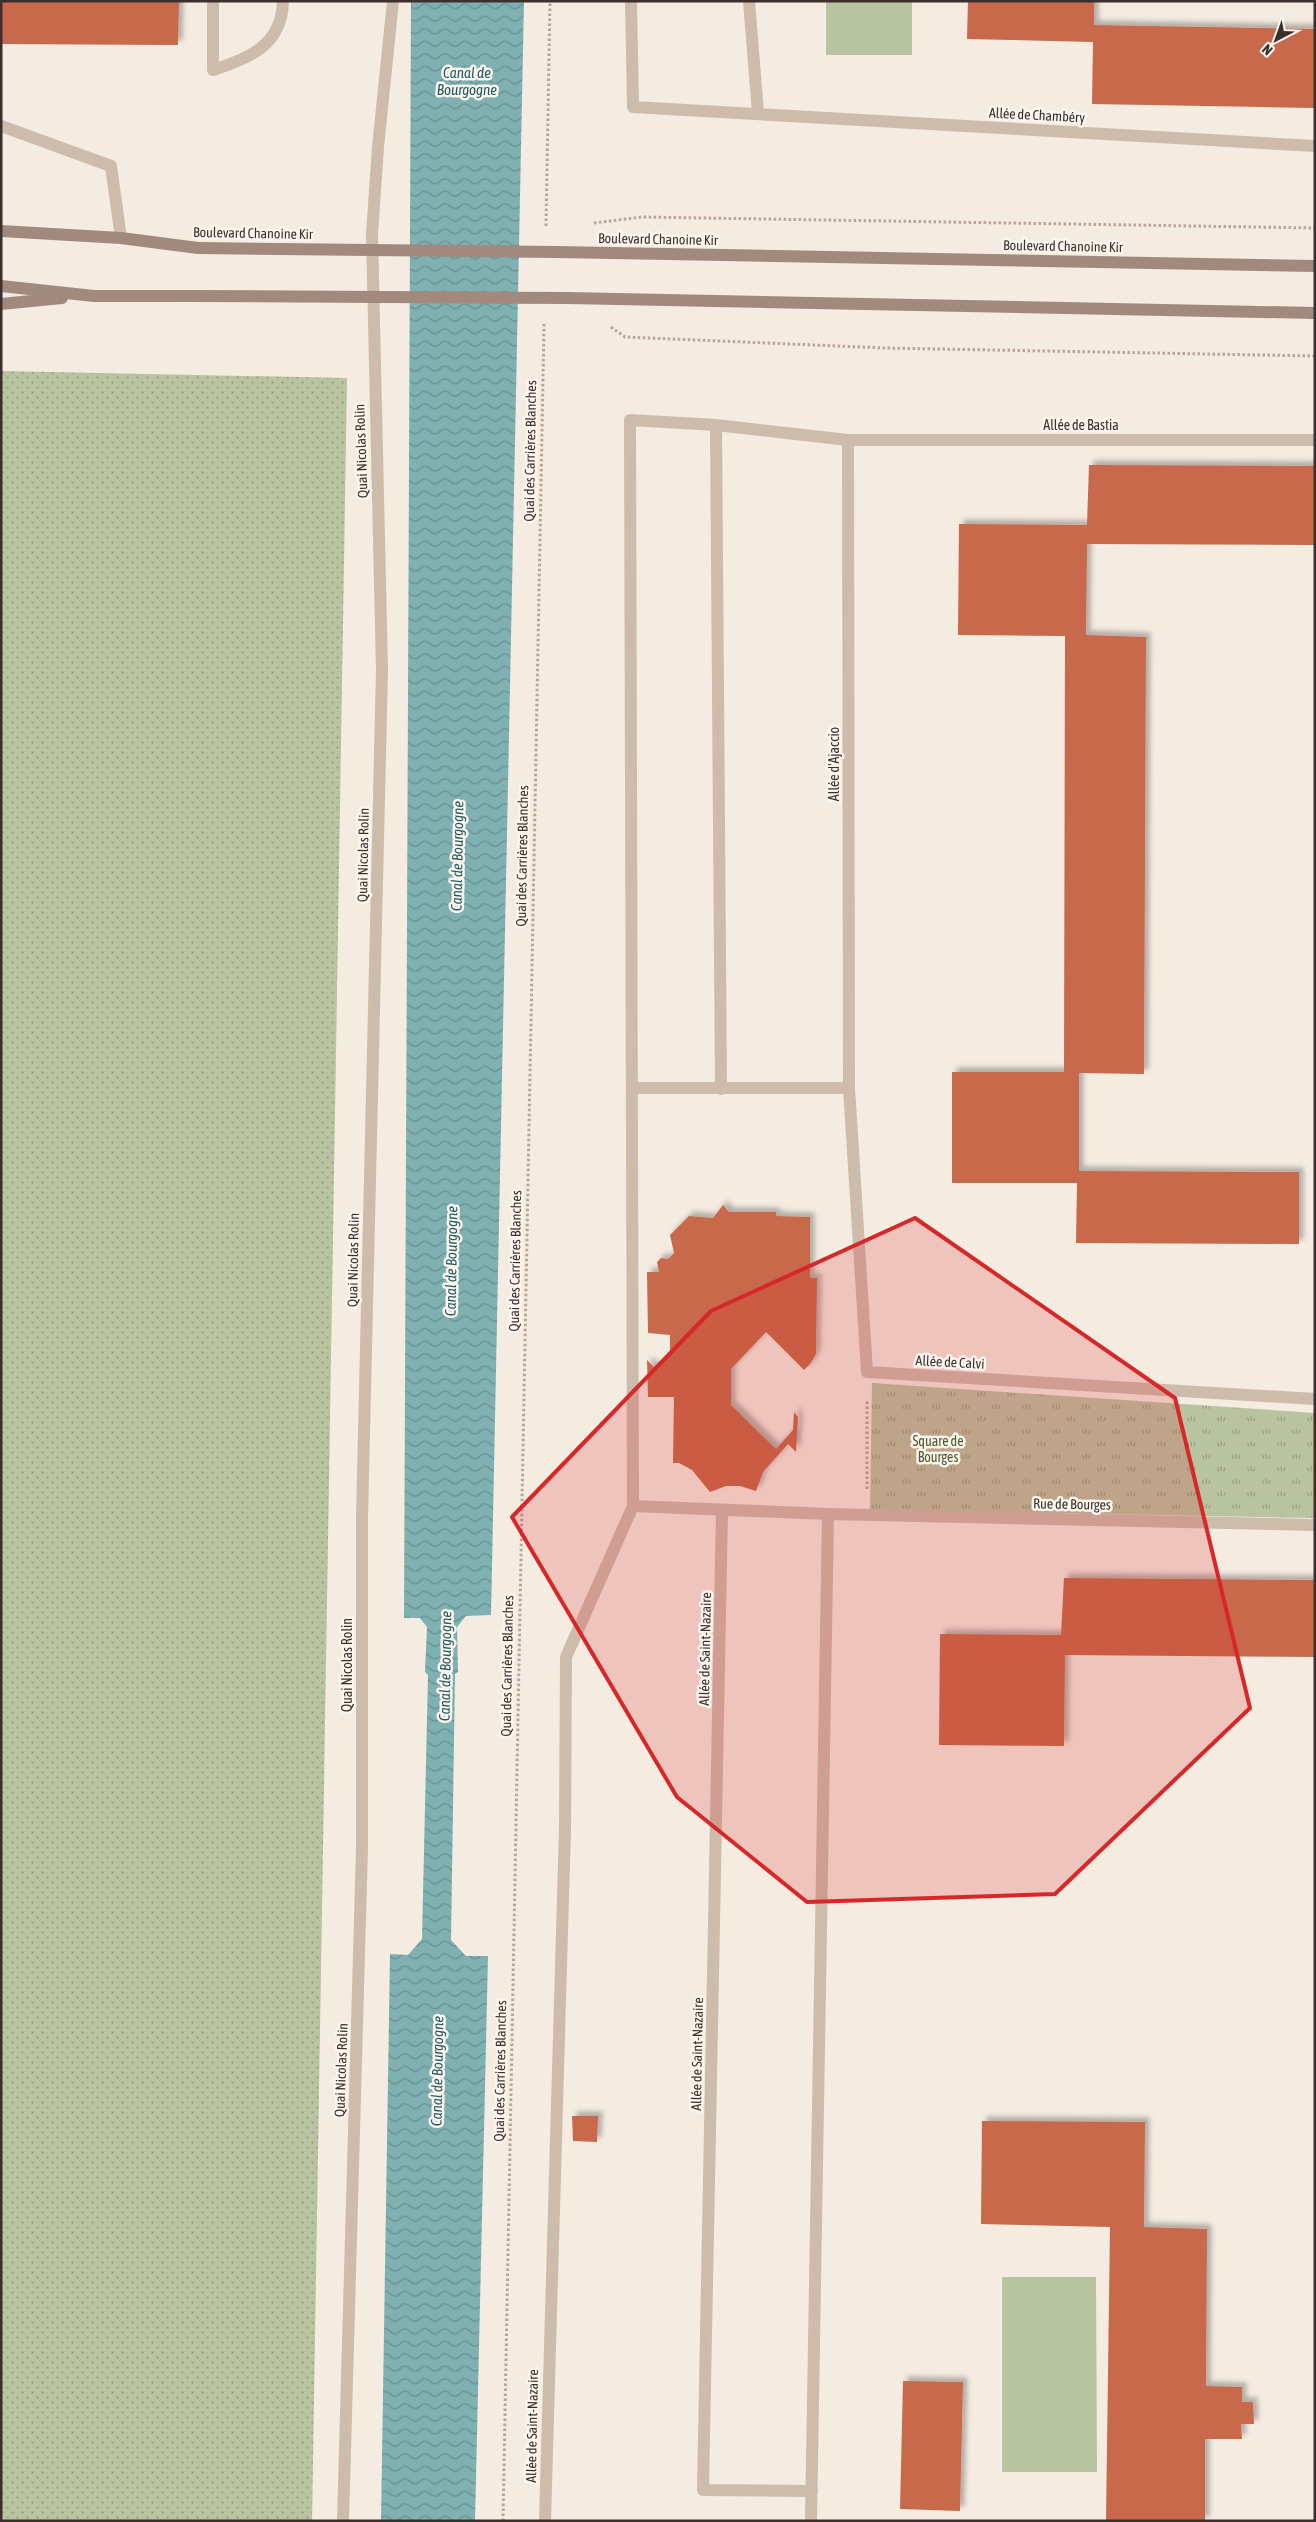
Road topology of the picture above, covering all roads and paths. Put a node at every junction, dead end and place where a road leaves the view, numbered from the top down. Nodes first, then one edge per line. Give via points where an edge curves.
1 (213, 1) edge
2 (284, 1) edge
3 (393, 1) edge
4 (550, 1) edge
5 (631, 1) edge
6 (749, 1) edge
7 (758, 113) junction
8 (1, 126) edge
9 (1315, 146) edge
10 (611, 220) dead end
11 (1315, 228) edge
12 (1, 231) edge
13 (546, 231) dead end
14 (121, 238) junction
15 (1315, 266) edge
16 (1, 286) edge
17 (87, 295) junction
18 (575, 299) junction
19 (1, 304) edge
20 (1315, 313) edge
21 (544, 320) dead end
22 (1315, 356) edge
23 (716, 425) junction
24 (848, 440) junction
25 (1315, 440) edge
26 (633, 1088) junction
27 (849, 1088) junction
28 (720, 1089) junction
29 (867, 1372) junction
30 (1315, 1399) edge
31 (633, 1506) junction
32 (722, 1510) junction
33 (828, 1514) junction
34 (866, 1514) junction
35 (1315, 1525) edge
36 (812, 2491) junction
37 (344, 2521) edge
38 (503, 2521) edge
39 (545, 2521) edge
40 (811, 2521) edge

1 - 2 street via 213,70 241,61 272,40 283,16
3 - 37 street, Quai Nicolas Rolin via 372,234 382,680 362,1518 362,1848
4 - 13 path
5 - 7 street, Allée de Chambéry via 633,107
6 - 7 street
7 - 9 street, Allée de Chambéry
8 - 14 street via 111,166
10 - 11 path via 642,217
12 - 14 main road, Boulevard Chanoine Kir
14 - 15 main road, Boulevard Chanoine Kir, bridge via 198,248
16 - 17 main road
17 - 18 main road, bridge
17 - 19 main road
18 - 20 main road
18 - 22 path via 625,337 885,348
21 - 38 path, Quai des Carrières Blanches
23 - 24 street, Allée de Bastia
23 - 26 street, Allée de Bastia via 630,420
23 - 28 street
24 - 25 street, Allée de Bastia
24 - 27 street, Allée d'Ajaccio
26 - 28 street
26 - 31 street
27 - 28 street
27 - 29 street
29 - 30 street, Allée de Calvi
29 - 34 path
31 - 32 street, Rue de Bourges
31 - 39 street, Allée de Saint-Nazaire via 566,1657 565,1828
32 - 33 street, Rue de Bourges
32 - 36 street, Allée de Saint-Nazaire via 703,2490
33 - 34 street, Rue de Bourges
33 - 36 street
34 - 35 street, Rue de Bourges
36 - 40 street

